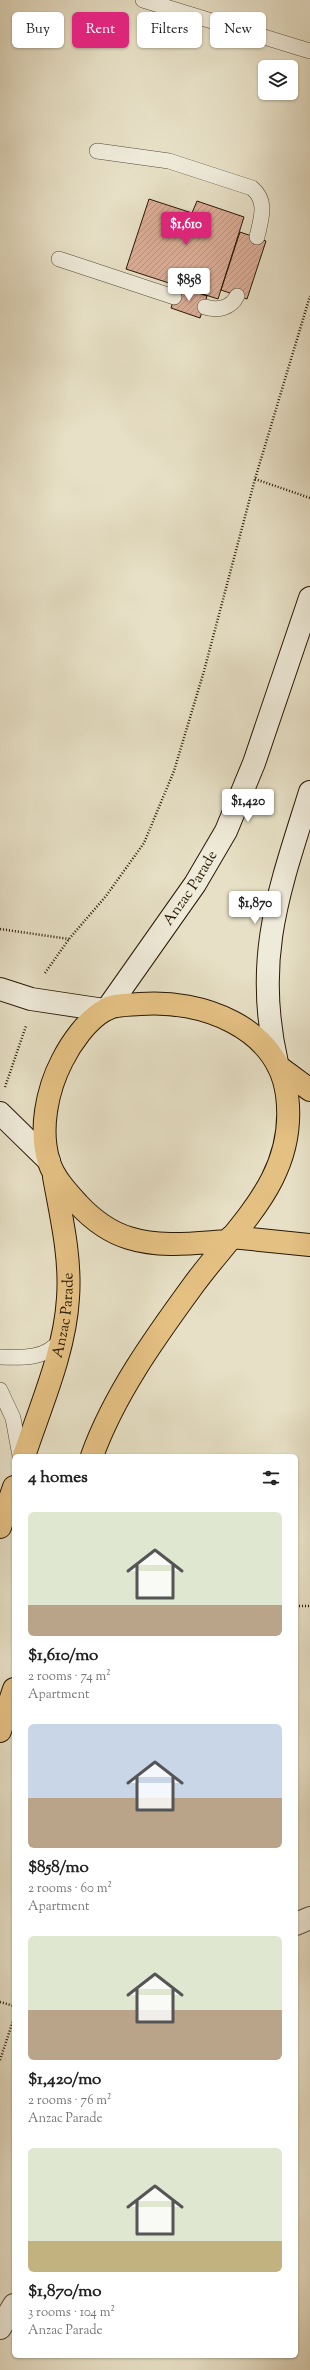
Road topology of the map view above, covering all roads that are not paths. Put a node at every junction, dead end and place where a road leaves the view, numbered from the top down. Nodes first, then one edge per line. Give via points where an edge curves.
1 (143, 0) edge
2 (310, 51) edge
3 (97, 151) dead end
4 (257, 237) dead end
5 (59, 259) dead end
6 (237, 296) dead end
7 (174, 297) dead end
8 (205, 307) dead end
9 (310, 598) edge
10 (310, 792) edge
11 (0, 989) edge
12 (106, 1009) junction
13 (278, 1065) junction
14 (310, 1090) edge
15 (0, 1113) edge
16 (51, 1166) junction
17 (229, 1239) junction
18 (310, 1245) edge
19 (61, 1338) junction
20 (0, 1357) edge
21 (0, 1390) edge
22 (20, 1454) edge
23 (25, 1454) edge
24 (93, 1454) edge
25 (12, 1493) edge
26 (0, 1527) edge
27 (12, 1695) edge
28 (0, 1731) edge
29 (310, 1918) edge
30 (298, 1923) edge
31 (12, 2308) edge
32 (0, 2328) edge

1 - 2 lane
3 - 4 lane via 169,160 252,188 258,193 263,205
5 - 7 lane
6 - 8 lane via 229,305 220,309
9 - 12 main road, Anzac Parade via 254,763 226,831 195,884
10 - 13 main road via 277,899 268,946 268,1022
11 - 12 main road via 31,999
12 - 13 main road via 147,1003 201,1008 239,1026 260,1042
12 - 16 main road, Anzac Parade via 88,1024 75,1040 51,1088 46,1141
13 - 14 main road
13 - 17 main road via 285,1084 288,1108 287,1138 281,1163 260,1201
15 - 16 main road
16 - 17 main road via 67,1191 87,1214 116,1233 151,1243
16 - 19 main road, Anzac Parade via 68,1269 68,1296
17 - 18 main road
17 - 24 main road via 152,1344 108,1416
19 - 20 lane via 54,1348 44,1354
19 - 23 main road, Anzac Parade
21 - 22 lane via 13,1418
25 - 26 main road
27 - 28 main road
29 - 30 main road
31 - 32 main road

